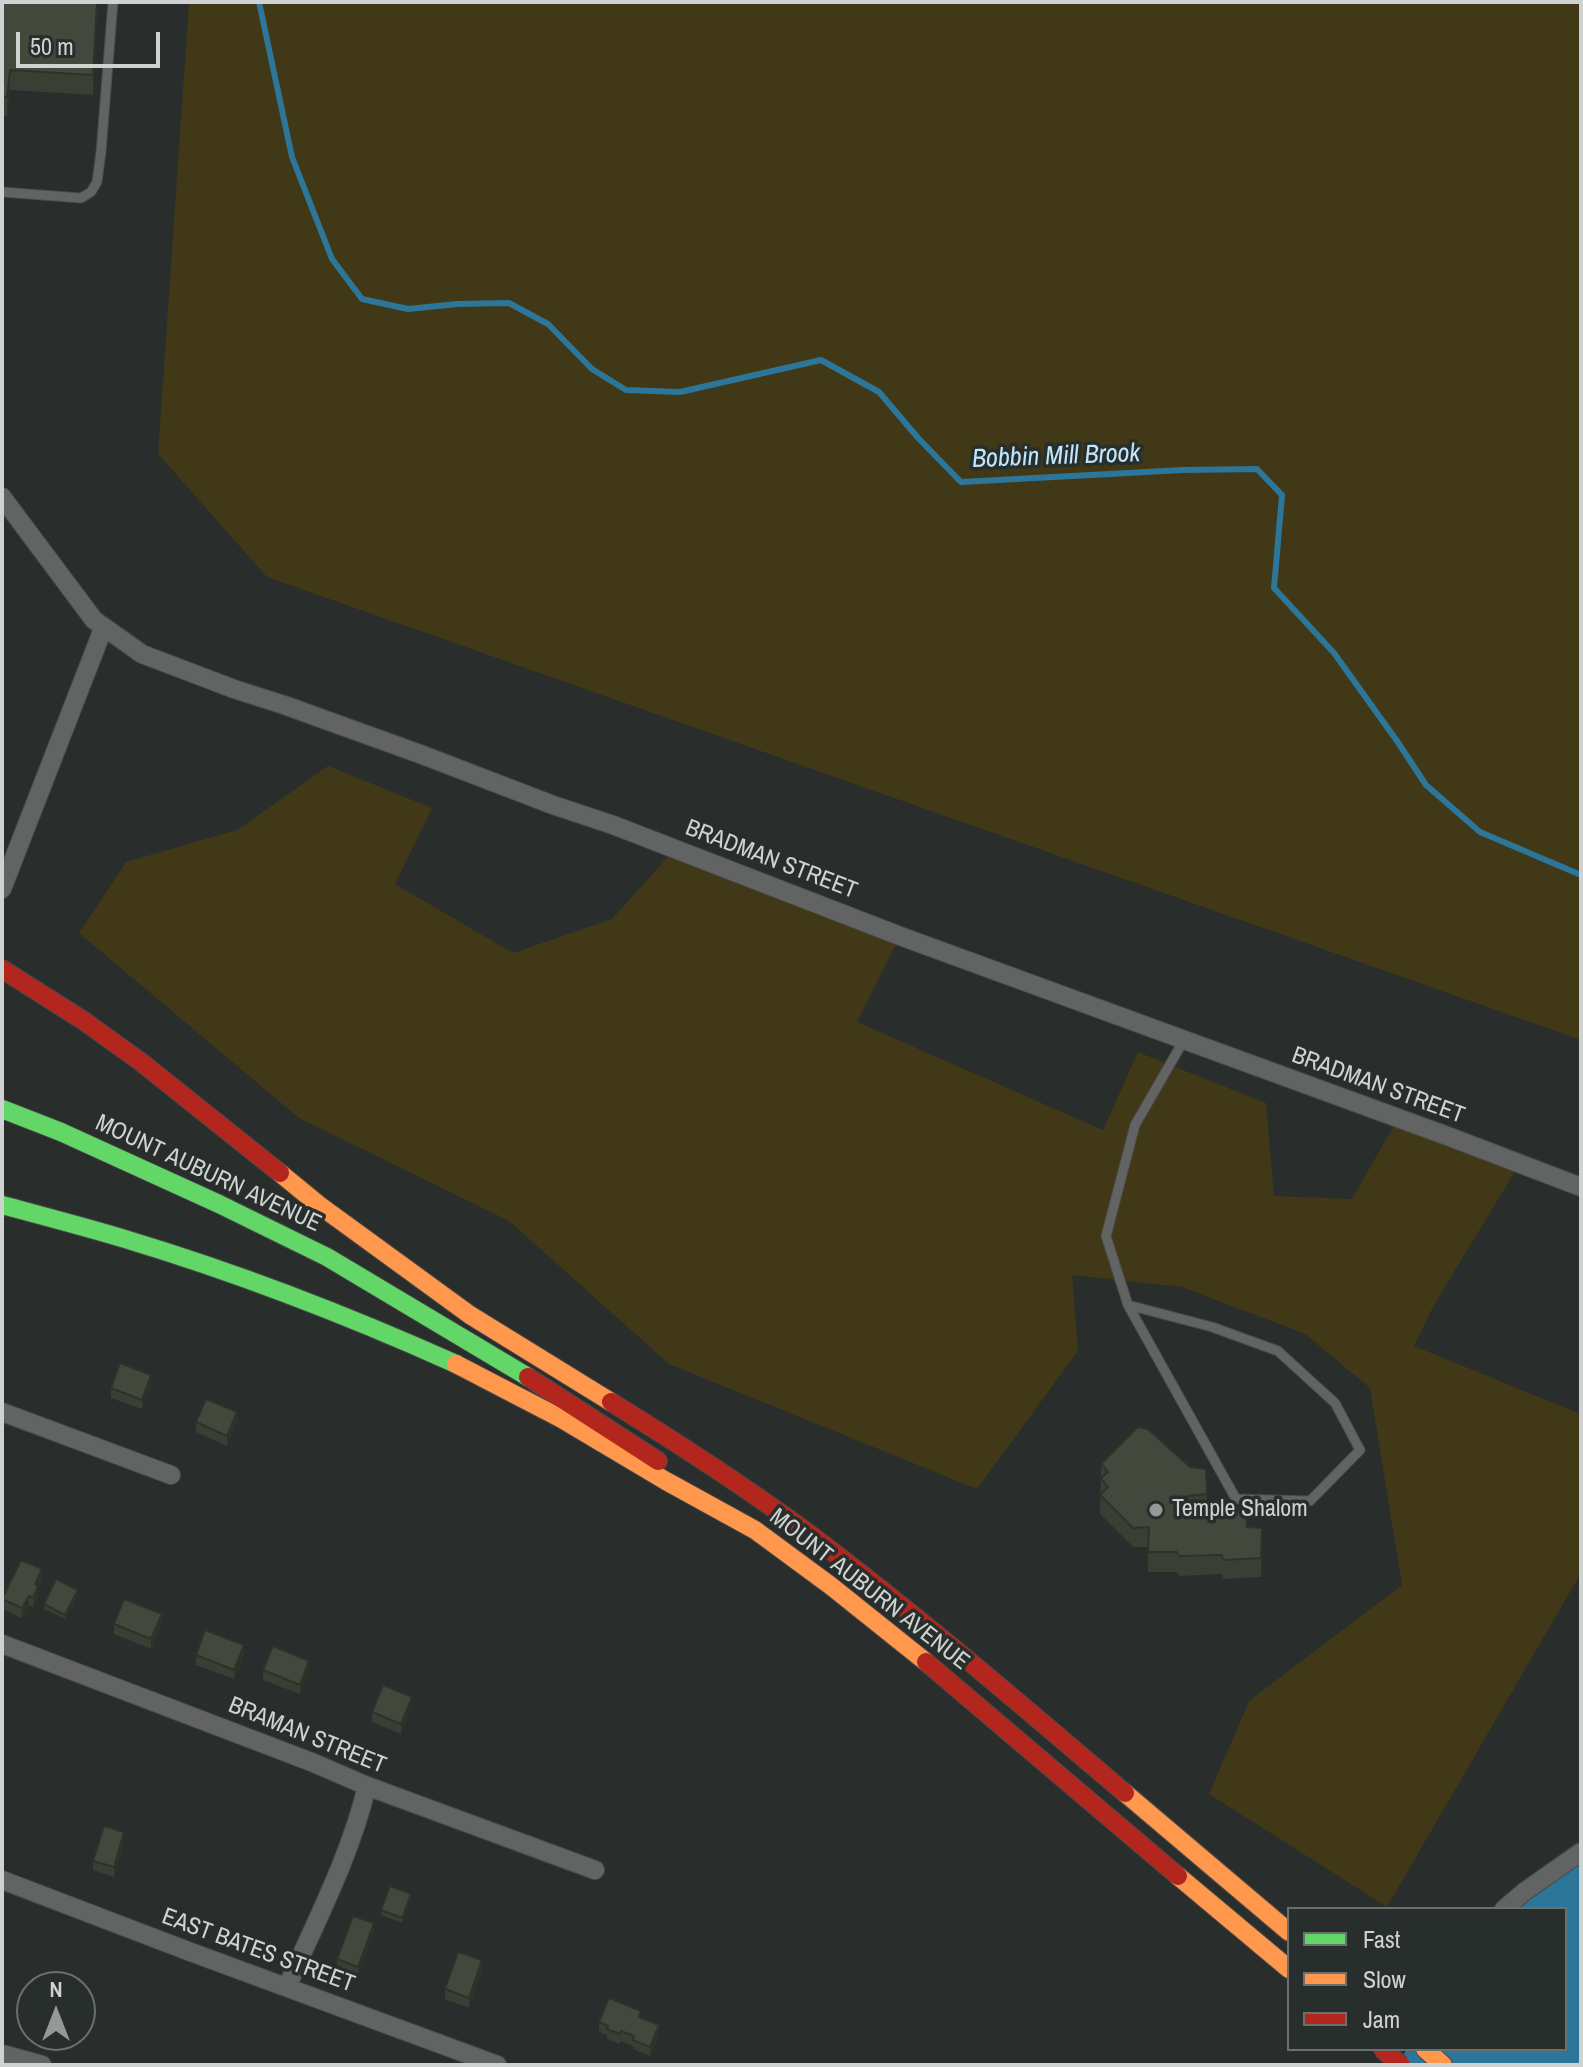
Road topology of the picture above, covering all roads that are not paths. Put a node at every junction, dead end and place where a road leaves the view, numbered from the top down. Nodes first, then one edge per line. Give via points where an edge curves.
1 (113, 2) edge
2 (2, 192) edge
3 (2, 497) edge
4 (103, 629) junction
5 (2, 889) edge
6 (2, 969) edge
7 (1184, 1040) junction
8 (2, 1109) edge
9 (1581, 1187) edge
10 (2, 1205) edge
11 (388, 1292) junction
12 (1128, 1305) junction
13 (536, 1356) junction
14 (2, 1412) edge
15 (171, 1475) dead end
16 (755, 1530) junction
17 (2, 1644) edge
18 (367, 1786) junction
19 (1581, 1852) edge
20 (595, 1870) dead end
21 (2, 1880) edge
22 (1506, 1907) edge
23 (1287, 1930) edge
24 (1287, 1967) edge
25 (287, 1987) junction
26 (1385, 2051) edge
27 (1427, 2051) edge
28 (5, 2058) edge
29 (42, 2065) edge
30 (497, 2065) edge
31 (1401, 2065) edge
32 (1443, 2065) edge

1 - 2 lane via 97,182 81,198
3 - 4 street, BRADMAN STREET
4 - 5 street
4 - 7 street, BRADMAN STREET via 142,654 234,689
6 - 13 main road via 141,1062 319,1205 470,1315
7 - 9 street, BRADMAN STREET
7 - 12 lane via 1135,1125 1106,1236
8 - 11 main road, MOUNT AUBURN AVENUE via 233,1211
10 - 16 main road via 194,1261 379,1330 560,1418
11 - 13 main road, MOUNT AUBURN AVENUE
11 - 16 main road, MOUNT AUBURN AVENUE via 595,1419
12 - 12 lane via 1278,1351 1335,1403 1360,1450 1310,1501 1236,1499
13 - 23 main road, MOUNT AUBURN AVENUE via 803,1530 962,1655
14 - 15 street
16 - 24 main road, MOUNT AUBURN AVENUE via 922,1659
17 - 18 street, BRAMAN STREET
18 - 20 street, BRAMAN STREET
18 - 25 street via 348,1852
19 - 22 street
21 - 25 street, EAST BATES STREET
25 - 30 street, EAST BATES STREET
26 - 31 main road, bridge
27 - 32 main road
28 - 29 street

